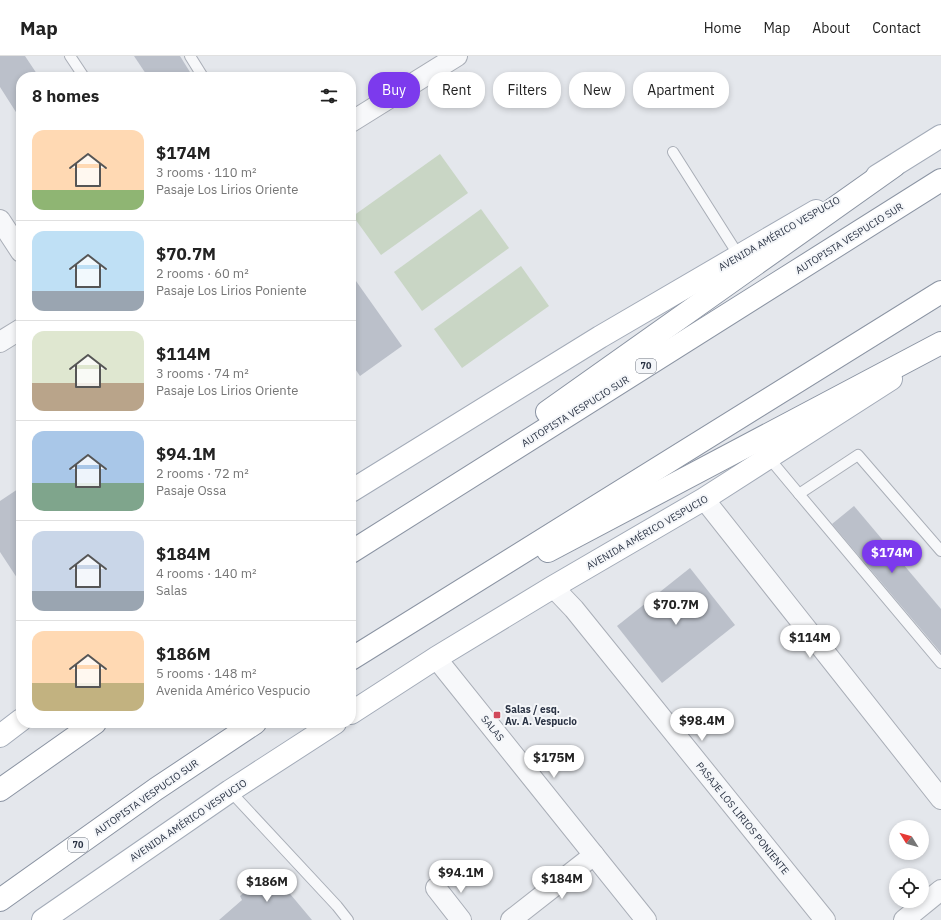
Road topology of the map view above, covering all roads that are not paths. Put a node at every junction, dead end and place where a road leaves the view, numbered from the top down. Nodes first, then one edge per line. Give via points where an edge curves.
1 (70, 56) edge
2 (190, 56) edge
3 (458, 56) edge
4 (81, 72) edge
5 (200, 72) edge
6 (356, 119) edge
7 (941, 136) edge
8 (673, 152) dead end
9 (894, 166) junction
10 (941, 180) edge
11 (0, 220) edge
12 (16, 244) edge
13 (739, 256) junction
14 (941, 292) edge
15 (16, 332) edge
16 (0, 342) edge
17 (941, 343) edge
18 (941, 346) edge
19 (769, 458) junction
20 (356, 488) edge
21 (799, 494) junction
22 (704, 499) junction
23 (356, 548) edge
24 (356, 549) edge
25 (941, 551) edge
26 (553, 587) junction
27 (372, 645) junction
28 (356, 656) edge
29 (436, 658) junction
30 (941, 663) edge
31 (356, 710) edge
32 (16, 724) edge
33 (88, 728) edge
34 (248, 728) edge
35 (327, 728) edge
36 (0, 736) edge
37 (0, 790) edge
38 (230, 791) junction
39 (941, 799) edge
40 (594, 855) junction
41 (436, 888) dead end
42 (941, 890) edge
43 (0, 900) edge
44 (926, 914) edge
45 (43, 920) edge
46 (348, 920) edge
47 (461, 920) edge
48 (511, 920) edge
49 (646, 920) edge
50 (825, 920) edge
51 (904, 920) edge

1 - 4 lane
2 - 5 lane
3 - 6 street
7 - 9 main road, AVENIDA AMÉRICO VESPUCIO
8 - 13 lane
9 - 13 main road, AVENIDA AMÉRICO VESPUCIO
9 - 23 main road
10 - 24 main road, AUTOPISTA VESPUCIO SUR / 70
11 - 12 street
13 - 20 main road, AVENIDA AMÉRICO VESPUCIO via 600,337
14 - 27 main road
15 - 16 street
17 - 27 main road
18 - 19 main road, AVENIDA AMÉRICO VESPUCIO
19 - 21 lane
19 - 22 main road, AVENIDA AMÉRICO VESPUCIO
21 - 25 lane via 858,455
21 - 30 lane
22 - 26 main road, AVENIDA AMÉRICO VESPUCIO
22 - 39 street
26 - 29 main road, AVENIDA AMÉRICO VESPUCIO
26 - 50 street, PASAJE LOS LIRIOS PONIENTE via 574,609
27 - 28 main road
29 - 31 main road, AVENIDA AMÉRICO VESPUCIO
29 - 40 street, SALAS
32 - 36 main road
33 - 37 main road
34 - 43 main road, AUTOPISTA VESPUCIO SUR / 70 via 156,789
35 - 38 main road, AVENIDA AMÉRICO VESPUCIO
38 - 45 main road, AVENIDA AMÉRICO VESPUCIO
38 - 46 lane
40 - 48 street
40 - 49 street, SALAS
41 - 47 street
42 - 44 street
44 - 51 street

